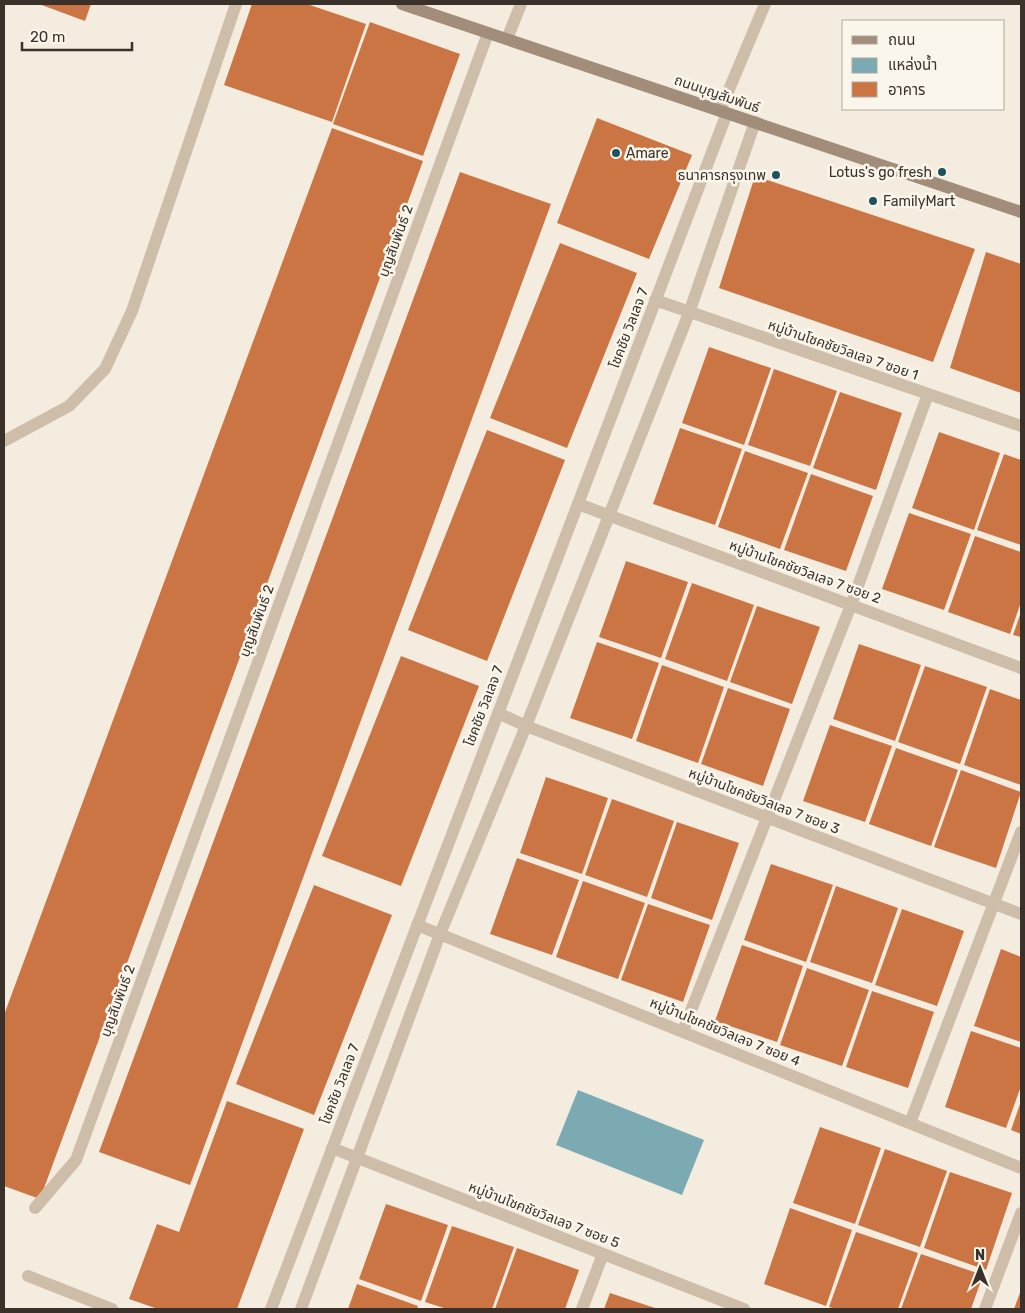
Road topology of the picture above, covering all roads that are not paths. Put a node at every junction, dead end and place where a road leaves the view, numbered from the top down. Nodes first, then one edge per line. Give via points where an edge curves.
1 (236, 4) edge
2 (402, 4) edge
3 (520, 4) edge
4 (765, 4) edge
5 (488, 33) junction
6 (506, 39) junction
7 (723, 112) junction
8 (755, 122) junction
9 (1021, 212) edge
10 (655, 300) junction
11 (689, 313) junction
12 (928, 394) junction
13 (1021, 426) edge
14 (4, 440) edge
15 (578, 504) junction
16 (609, 517) junction
17 (851, 605) junction
18 (1021, 668) edge
19 (498, 713) junction
20 (526, 726) junction
21 (766, 817) junction
22 (1021, 832) edge
23 (993, 903) junction
24 (1021, 914) edge
25 (417, 924) junction
26 (440, 934) junction
27 (683, 1031) junction
28 (910, 1123) junction
29 (332, 1148) junction
30 (357, 1158) junction
31 (1021, 1168) edge
32 (35, 1208) dead end
33 (1021, 1213) edge
34 (603, 1254) junction
35 (28, 1276) dead end
36 (112, 1309) edge
37 (271, 1309) edge
38 (301, 1309) edge
39 (582, 1309) edge
40 (744, 1309) edge
41 (985, 1309) edge

1 - 14 street via 132,311 106,369 68,406
2 - 5 street, ถนนบุญสัมพันธ์
3 - 6 street
4 - 7 street, โชคชัย วิลเลจ 7
5 - 6 street, ถนนบุญสัมพันธ์
5 - 32 street, บุญสัมพันธ์ 2 via 76,1160
6 - 7 street, ถนนบุญสัมพันธ์
7 - 8 street, ถนนบุญสัมพันธ์
7 - 10 street, โชคชัย วิลเลจ 7
8 - 9 street, ถนนบุญสัมพันธ์
8 - 11 street
10 - 11 street, หมู่บ้านโชคชัยวิลเลจ 7 ซอย 1
10 - 15 street, โชคชัย วิลเลจ 7
11 - 12 street, หมู่บ้านโชคชัยวิลเลจ 7 ซอย 1
11 - 16 street
12 - 13 street, หมู่บ้านโชคชัยวิลเลจ 7 ซอย 1
12 - 17 street
15 - 16 street, หมู่บ้านโชคชัยวิลเลจ 7 ซอย 2
15 - 19 street, โชคชัย วิลเลจ 7
16 - 17 street, หมู่บ้านโชคชัยวิลเลจ 7 ซอย 2
16 - 20 street
17 - 18 street, หมู่บ้านโชคชัยวิลเลจ 7 ซอย 2
17 - 21 street
19 - 20 street, หมู่บ้านโชคชัยวิลเลจ 7 ซอย 3
19 - 25 street, โชคชัย วิลเลจ 7
20 - 21 street, หมู่บ้านโชคชัยวิลเลจ 7 ซอย 3
20 - 26 street
21 - 23 street, หมู่บ้านโชคชัยวิลเลจ 7 ซอย 3
21 - 27 street
22 - 23 street
23 - 24 street, หมู่บ้านโชคชัยวิลเลจ 7 ซอย 3
23 - 28 street
25 - 26 street, หมู่บ้านโชคชัยวิลเลจ 7 ซอย 4
25 - 29 street, โชคชัย วิลเลจ 7
26 - 27 street, หมู่บ้านโชคชัยวิลเลจ 7 ซอย 4
26 - 30 street
27 - 28 street, หมู่บ้านโชคชัยวิลเลจ 7 ซอย 4
28 - 31 street, หมู่บ้านโชคชัยวิลเลจ 7 ซอย 4
29 - 30 street, หมู่บ้านโชคชัยวิลเลจ 7 ซอย 5
29 - 37 street, โชคชัย วิลเลจ 7
30 - 34 street, หมู่บ้านโชคชัยวิลเลจ 7 ซอย 5
30 - 38 street
33 - 41 street
34 - 39 street
34 - 40 street, หมู่บ้านโชคชัยวิลเลจ 7 ซอย 5
35 - 36 street

